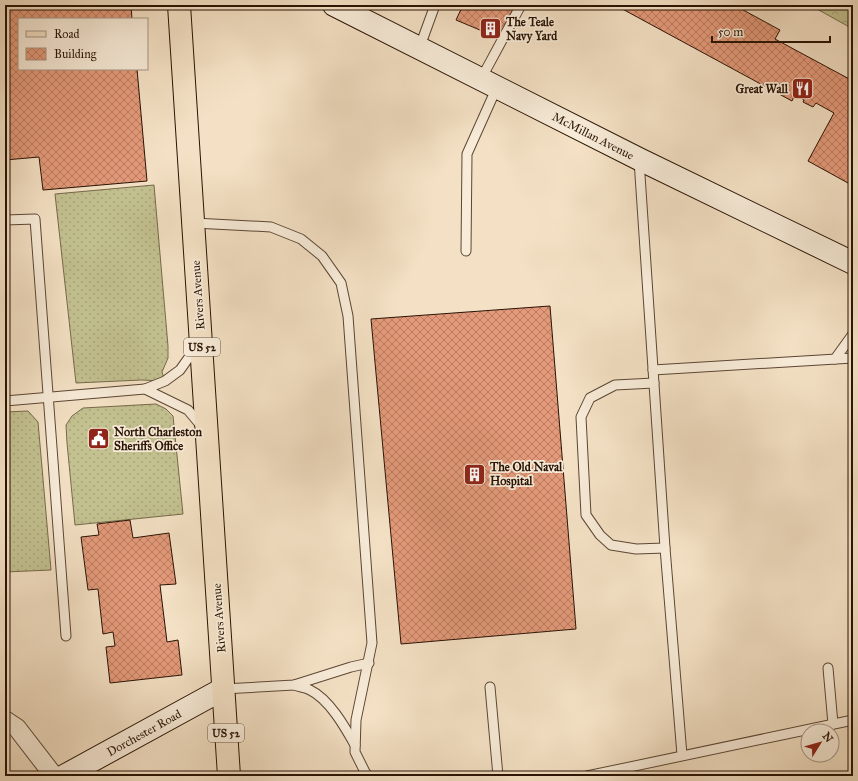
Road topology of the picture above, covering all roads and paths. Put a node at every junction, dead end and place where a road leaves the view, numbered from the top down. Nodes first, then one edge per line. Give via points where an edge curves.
1 (179, 5) edge
2 (334, 5) edge
3 (435, 5) edge
4 (521, 5) edge
5 (419, 49) junction
6 (489, 83) junction
7 (639, 159) junction
8 (5, 220) edge
9 (194, 223) junction
10 (466, 251) dead end
11 (853, 263) edge
12 (853, 334) edge
13 (201, 340) junction
14 (853, 358) edge
15 (835, 359) junction
16 (653, 370) junction
17 (654, 383) junction
18 (145, 389) junction
19 (48, 398) junction
20 (5, 401) edge
21 (207, 433) junction
22 (665, 548) junction
23 (66, 636) dead end
24 (368, 663) junction
25 (828, 668) dead end
26 (294, 685) junction
27 (490, 687) dead end
28 (223, 690) junction
29 (5, 720) edge
30 (853, 720) edge
31 (833, 723) edge
32 (838, 723) edge
33 (800, 731) edge
34 (355, 746) junction
35 (682, 755) junction
36 (54, 776) edge
37 (64, 776) edge
38 (229, 776) edge
39 (368, 776) edge
40 (498, 776) edge
41 (587, 776) edge

1 - 9 main road, Rivers Avenue / US 52
2 - 5 street, McMillan Avenue
3 - 5 lane
4 - 6 lane
5 - 6 street, McMillan Avenue
6 - 7 street, McMillan Avenue
6 - 10 lane via 467,154
7 - 11 street, McMillan Avenue
7 - 16 lane
8 - 19 lane via 35,219
9 - 13 main road, Rivers Avenue / US 52
9 - 24 lane via 271,228 301,239 322,256 341,283 348,316 371,628 372,643
12 - 15 lane
13 - 18 lane via 180,370 165,381
13 - 21 main road, Rivers Avenue / US 52
14 - 15 lane
15 - 16 lane
16 - 17 lane
17 - 22 lane
17 - 22 lane via 615,385 590,398 580,417 586,515 600,535 611,545 636,550
18 - 19 lane
18 - 21 lane via 188,410
19 - 20 lane
19 - 23 lane
21 - 28 main road, Rivers Avenue / US 52
22 - 35 lane
24 - 26 lane
24 - 34 lane via 356,720
25 - 31 lane
26 - 28 lane
26 - 34 lane via 310,690 325,701
27 - 40 lane
28 - 37 street, Dorchester Road
28 - 38 main road, Rivers Avenue / US 52
29 - 36 street via 16,728
30 - 32 lane
33 - 35 lane
34 - 39 lane via 355,752
35 - 41 lane

